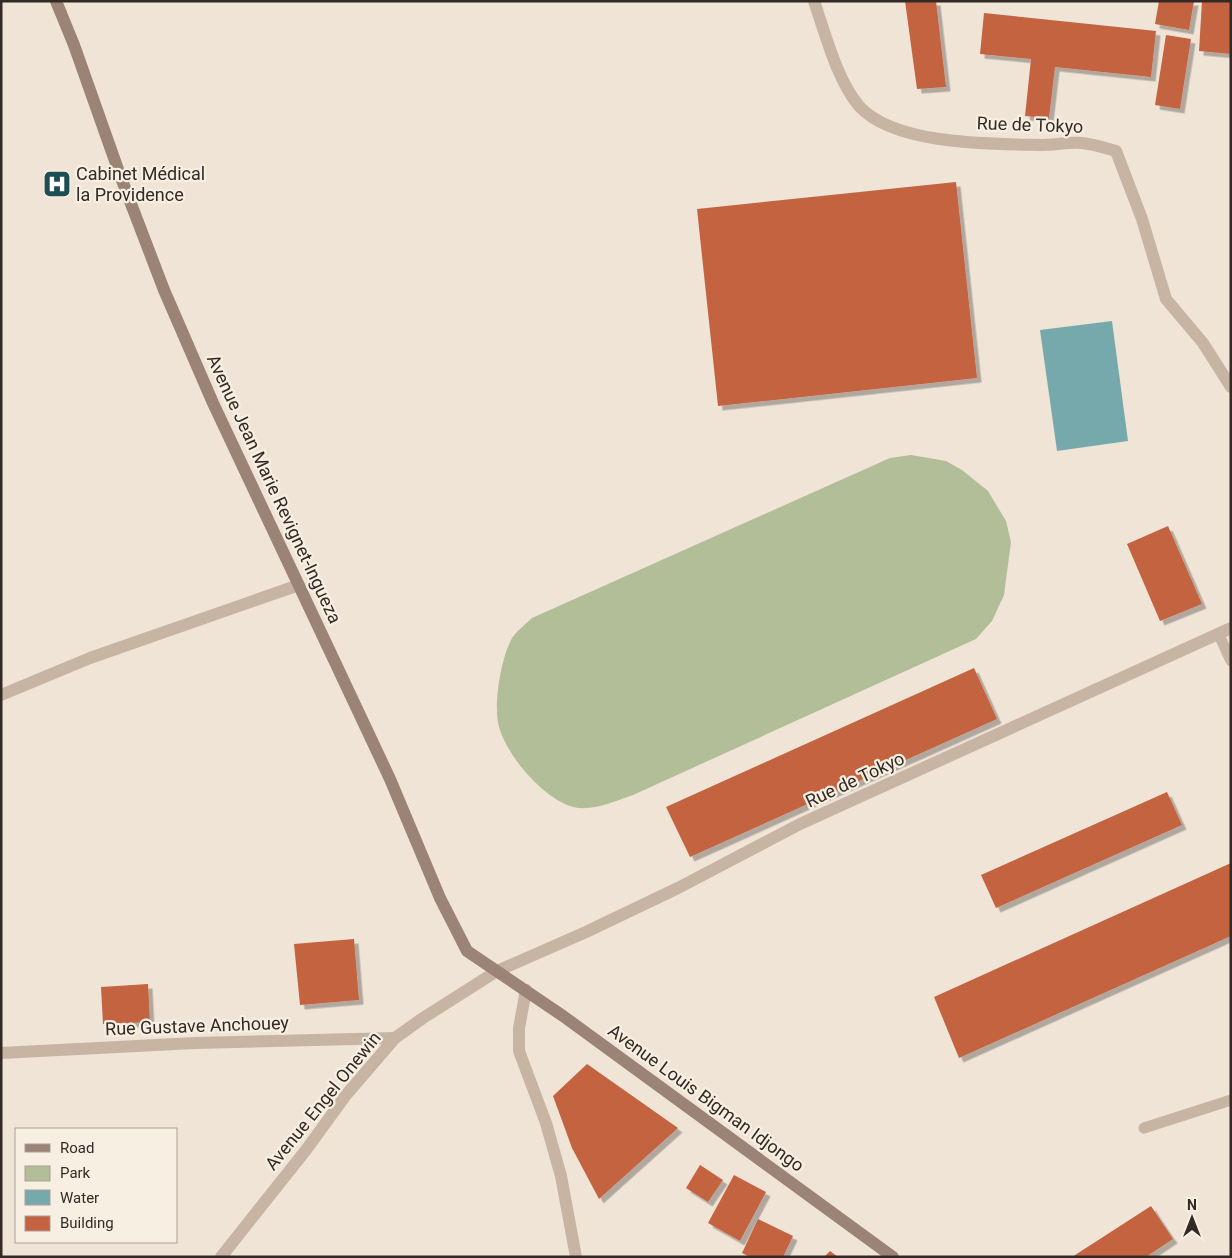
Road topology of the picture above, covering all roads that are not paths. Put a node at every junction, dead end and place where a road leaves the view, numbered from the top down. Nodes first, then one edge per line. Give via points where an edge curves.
1 (56, 1) edge
2 (814, 1) edge
3 (1231, 387) edge
4 (299, 584) junction
5 (1231, 628) edge
6 (1219, 635) junction
7 (1231, 661) edge
8 (1, 694) edge
9 (497, 971) junction
10 (526, 990) junction
11 (395, 1038) junction
12 (1, 1053) edge
13 (1231, 1100) edge
14 (1144, 1128) dead end
15 (221, 1257) edge
16 (576, 1257) edge
17 (893, 1257) edge

1 - 4 main road, Avenue Jean Marie Revignet-Ingueza via 164,290 213,403
2 - 3 street, Rue de Tokyo via 844,80 859,105 876,120 898,132 933,138 1041,145 1083,143 1116,151 1142,219 1166,299 1203,342
4 - 8 street via 90,658
4 - 9 main road, Avenue Jean Marie Revignet-Ingueza via 467,951
5 - 6 street, Rue de Tokyo
6 - 7 lane
6 - 9 street, Rue de Tokyo via 800,824 670,892
9 - 10 main road, Avenue Louis Bigman Idjongo
9 - 11 street, Avenue Engel Onewin
10 - 16 street via 519,1028 519,1051 543,1114 561,1176
10 - 17 main road, Avenue Louis Bigman Idjongo
11 - 12 street, Rue Gustave Anchouey via 195,1043
11 - 15 street, Avenue Engel Onewin
13 - 14 lane

